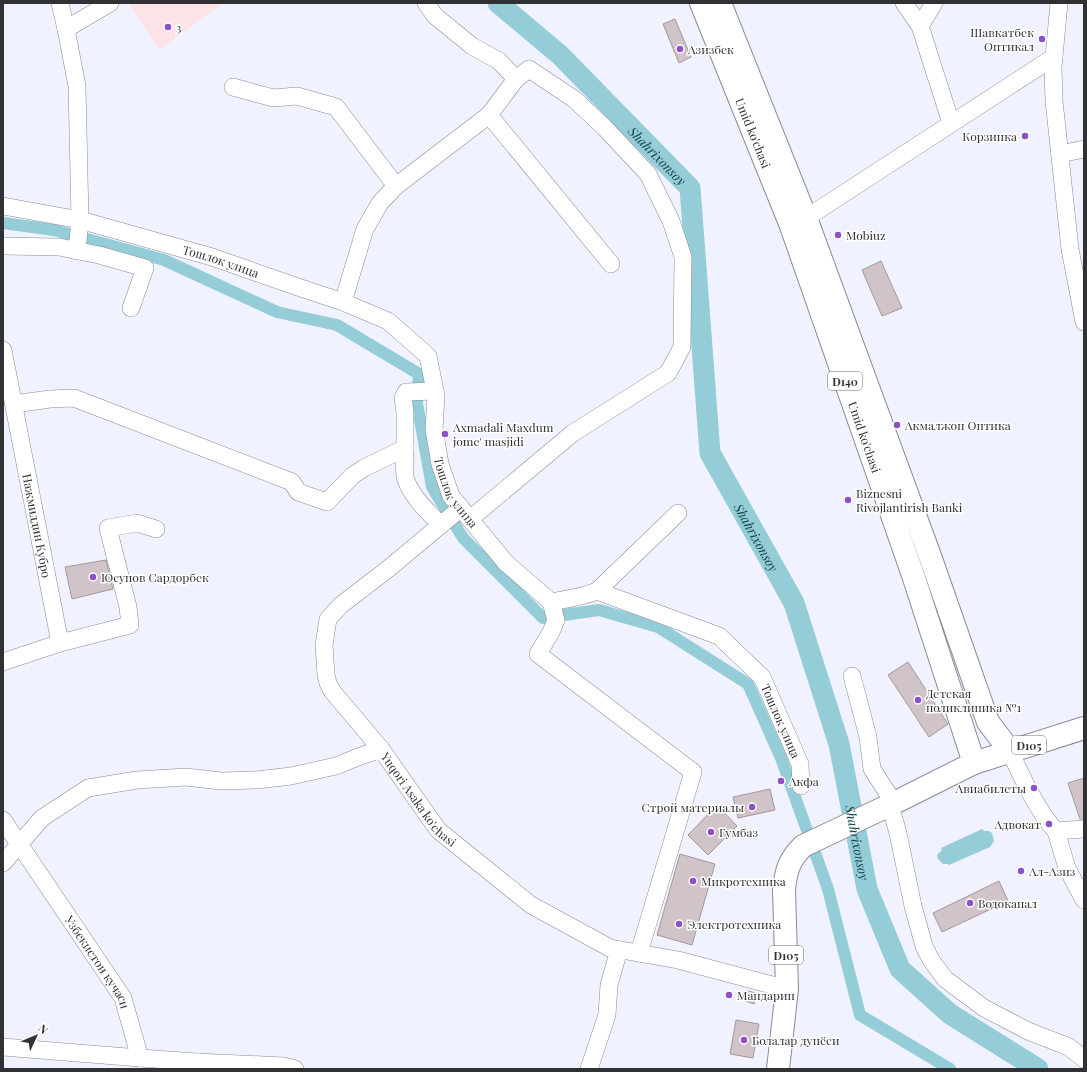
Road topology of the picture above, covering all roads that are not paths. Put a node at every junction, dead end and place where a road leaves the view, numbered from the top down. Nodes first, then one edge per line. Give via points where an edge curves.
1 (60, 3) edge
2 (110, 3) edge
3 (426, 3) edge
4 (701, 3) edge
5 (720, 3) edge
6 (904, 3) edge
7 (934, 3) edge
8 (1059, 3) edge
9 (920, 26) junction
10 (66, 29) junction
11 (1054, 57) junction
12 (516, 79) junction
13 (233, 87) dead end
14 (489, 115) junction
15 (951, 123) junction
16 (1084, 149) edge
17 (1060, 154) junction
18 (396, 186) junction
19 (3, 206) edge
20 (806, 218) junction
21 (80, 220) junction
22 (3, 246) edge
23 (77, 250) junction
24 (610, 264) dead end
25 (343, 302) junction
26 (131, 308) dead end
27 (1083, 317) edge
28 (3, 350) edge
29 (420, 391) junction
30 (14, 404) junction
31 (405, 448) junction
32 (464, 512) junction
33 (678, 513) dead end
34 (441, 525) junction
35 (156, 529) dead end
36 (597, 591) junction
37 (554, 610) junction
38 (60, 643) junction
39 (3, 662) edge
40 (852, 676) dead end
41 (1084, 728) edge
42 (381, 749) junction
43 (1010, 751) junction
44 (974, 763) junction
45 (801, 786) dead end
46 (892, 804) junction
47 (3, 820) edge
48 (1084, 829) edge
49 (1056, 831) junction
50 (19, 845) junction
51 (3, 863) edge
52 (1084, 900) edge
53 (618, 950) junction
54 (639, 953) junction
55 (787, 989) junction
56 (3, 1047) edge
57 (140, 1058) junction
58 (1084, 1059) edge
59 (197, 1066) edge
60 (295, 1069) edge
61 (589, 1069) edge
62 (778, 1069) edge

1 - 10 street
2 - 10 street
3 - 12 street via 435,16 472,46 499,61
4 - 44 main road, Umid ko'chasi / D140 via 790,226 913,575
5 - 20 main road, Umid ko'chasi / D140
6 - 9 street
7 - 9 street
8 - 11 street
9 - 15 street
10 - 21 street via 77,86
11 - 15 street
11 - 17 street via 1054,102
12 - 14 street
12 - 32 street via 529,69 574,100 605,128 648,174 671,221 683,257 682,347 668,373 574,433
13 - 18 street via 273,98 297,96 336,107
14 - 18 street
14 - 24 street
15 - 20 street
16 - 17 street
17 - 27 street via 1070,249
18 - 25 street via 380,203 365,229
19 - 21 street, Тошлок улица
20 - 43 main road, Umid ko'chasi / D140 via 988,722
21 - 23 street
21 - 25 street, Тошлок улица via 212,257
22 - 23 street via 59,247
23 - 26 street via 145,268
25 - 29 street, Тошлок улица via 388,321 428,356
28 - 30 street, Нажмиддин Кубро
29 - 31 street via 403,398
29 - 32 street, Тошлок улица via 436,396 434,429 440,464 451,496
30 - 31 street via 74,398 292,482 298,492 327,502 352,476
30 - 38 street, Нажмиддин Кубро
31 - 34 street via 405,479 413,493
32 - 34 street
32 - 37 street, Тошлок улица via 506,562
33 - 36 street
34 - 42 street via 328,619 324,645 328,683 347,710
35 - 38 street via 137,523 108,528 128,607 130,625
36 - 37 street via 572,598
36 - 45 street, Тошлок улица via 719,636 762,677 800,764
37 - 54 street via 551,632 538,654 693,772
38 - 39 street
40 - 46 street via 868,737 872,769
41 - 43 main road, D105
42 - 50 street, Yuqori Asaka ko'chasi via 336,766 291,776 221,781 186,777 137,780 88,788 42,818
42 - 53 street, Yuqori Asaka ko'chasi via 438,830 531,905
43 - 44 main road, D105
43 - 49 street via 1047,822
44 - 46 main road, D105
46 - 55 main road, D105 via 803,846 789,865 784,890
46 - 58 street via 924,946 945,979 984,1008 1028,1031 1068,1047
47 - 50 street, Узбекистон кучаси
48 - 49 street
49 - 52 street via 1067,868
50 - 51 street, Yuqori Asaka ko'chasi
50 - 57 street, Узбекистон кучаси via 123,998
53 - 54 street, Yuqori Asaka ko'chasi
53 - 61 street via 609,985 607,1015
54 - 55 street, Yuqori Asaka ko'chasi via 678,960
55 - 62 main road, D105
56 - 57 street
57 - 59 street
59 - 60 street via 284,1066

